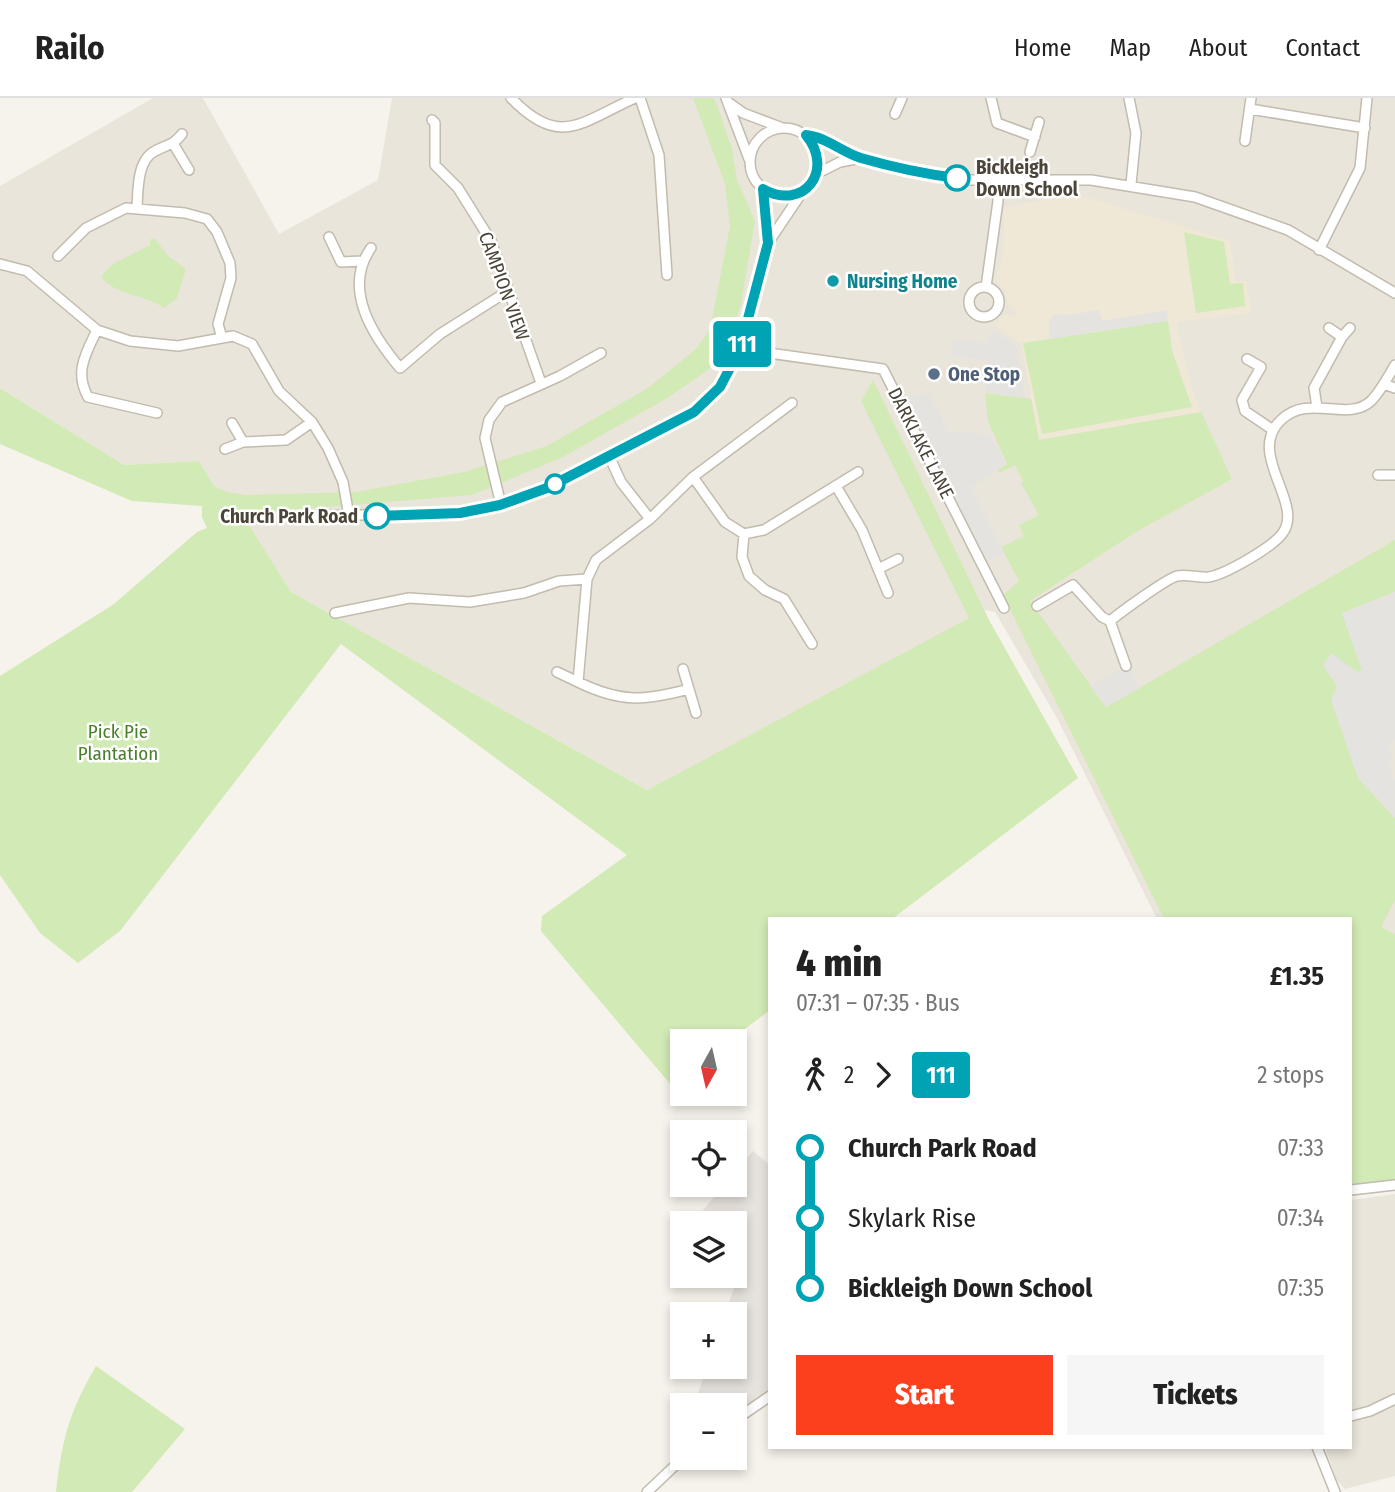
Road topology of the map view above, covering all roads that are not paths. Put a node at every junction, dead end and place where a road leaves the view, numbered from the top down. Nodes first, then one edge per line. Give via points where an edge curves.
1 (511, 98) edge
2 (638, 98) edge
3 (902, 98) edge
4 (991, 98) edge
5 (1129, 98) edge
6 (1251, 98) edge
7 (1367, 98) edge
8 (727, 100) edge
9 (1250, 109) junction
10 (895, 114) dead end
11 (432, 120) dead end
12 (1039, 122) dead end
13 (780, 127) junction
14 (1365, 128) junction
15 (182, 134) dead end
16 (806, 135) junction
17 (1035, 137) junction
18 (1245, 141) dead end
19 (174, 145) junction
20 (1030, 152) dead end
21 (862, 158) junction
22 (749, 161) junction
23 (188, 170) dead end
24 (816, 174) junction
25 (997, 180) junction
26 (1131, 184) junction
27 (763, 189) junction
28 (803, 191) junction
29 (137, 208) junction
30 (330, 237) dead end
31 (768, 243) junction
32 (371, 248) dead end
33 (1320, 250) junction
34 (58, 256) dead end
35 (362, 261) junction
36 (0, 264) edge
37 (667, 275) dead end
38 (986, 287) dead end
39 (508, 291) junction
40 (1395, 292) edge
41 (1329, 328) dead end
42 (1350, 328) dead end
43 (97, 330) junction
44 (1342, 337) junction
45 (222, 338) junction
46 (740, 349) junction
47 (601, 353) dead end
48 (1247, 359) dead end
49 (277, 361) dead end
50 (266, 365) junction
51 (1395, 365) edge
52 (541, 383) junction
53 (1384, 384) junction
54 (1395, 388) edge
55 (792, 403) dead end
56 (1317, 407) junction
57 (157, 413) dead end
58 (312, 422) junction
59 (232, 423) dead end
60 (1273, 430) junction
61 (243, 442) junction
62 (225, 449) dead end
63 (609, 456) junction
64 (858, 472) dead end
65 (1378, 475) dead end
66 (1395, 475) edge
67 (693, 477) junction
68 (836, 486) junction
69 (500, 505) junction
70 (308, 516) dead end
71 (349, 516) junction
72 (650, 519) junction
73 (744, 534) junction
74 (898, 559) dead end
75 (878, 569) junction
76 (587, 579) junction
77 (888, 593) dead end
78 (1037, 606) dead end
79 (1004, 608) dead end
80 (335, 613) dead end
81 (1110, 621) junction
82 (812, 644) dead end
83 (1126, 666) dead end
84 (683, 669) dead end
85 (557, 672) dead end
86 (578, 682) junction
87 (689, 688) junction
88 (696, 713) dead end
89 (1395, 1185) edge
90 (1352, 1190) edge
91 (768, 1397) edge
92 (1395, 1399) edge
93 (747, 1412) edge
94 (1352, 1416) edge
95 (1318, 1449) edge
96 (670, 1470) edge
97 (647, 1492) edge
98 (1335, 1492) edge

1 - 2 street via 550,128 573,128
2 - 37 street via 659,155
3 - 10 street
4 - 17 street via 997,123
5 - 26 street via 1136,133
6 - 9 street
7 - 14 street
8 - 13 street via 743,113
8 - 22 street
9 - 14 street
9 - 18 street
11 - 39 street, CAMPION VIEW via 435,165 479,217
12 - 17 street
13 - 16 street
13 - 22 street via 755,142
14 - 33 street via 1360,167
15 - 19 street
16 - 21 street
16 - 24 street via 819,160
17 - 20 street
19 - 23 street
19 - 29 street via 152,152 143,163
21 - 24 street
21 - 25 street via 925,174
22 - 27 street
24 - 28 street
25 - 26 street via 1057,178
25 - 38 street
26 - 33 street via 1195,197 1258,218
27 - 28 street via 783,196
27 - 31 street
28 - 31 street
29 - 34 street via 99,219
29 - 45 street via 207,219 217,232 231,278 219,311
30 - 35 street via 341,262
31 - 46 street
32 - 35 street
33 - 40 street
35 - 39 street via 360,294 366,318 400,368 440,334
36 - 43 street via 27,271
39 - 52 street, CAMPION VIEW
41 - 44 street
42 - 44 street
43 - 45 street via 130,341 178,346
43 - 57 street via 80,374 88,397
44 - 56 street via 1314,388
45 - 50 street via 233,336 252,344
46 - 63 street via 720,387 694,412
46 - 79 street, DARKLAKE LANE via 883,369
47 - 52 street
48 - 60 street via 1261,367 1242,400 1245,411
49 - 50 street
50 - 58 street via 279,391
51 - 53 street
52 - 69 street via 502,402 489,420 485,439
53 - 54 street
53 - 56 street via 1370,402 1351,411
55 - 67 street
56 - 60 street via 1291,412
58 - 61 street via 286,440
58 - 71 street via 343,482
59 - 61 street
60 - 81 street via 1269,444 1272,463 1287,508 1288,523 1282,535 1226,571 1208,577 1175,576
61 - 62 street
63 - 69 street via 547,488
63 - 72 street via 621,482
64 - 68 street
65 - 66 street
67 - 72 street
67 - 73 street via 725,522
68 - 73 street via 764,530
68 - 75 street
69 - 71 street via 460,513
70 - 71 street
72 - 76 street via 596,560
73 - 82 street via 742,557 749,576 784,599
74 - 75 street
75 - 77 street
76 - 80 street via 470,602 409,598
76 - 86 street
78 - 81 street via 1073,585
81 - 83 street
84 - 87 street
85 - 86 street
86 - 87 street via 623,698 648,700
87 - 88 street
89 - 90 street
91 - 93 street
92 - 94 street
95 - 98 street
96 - 97 street

